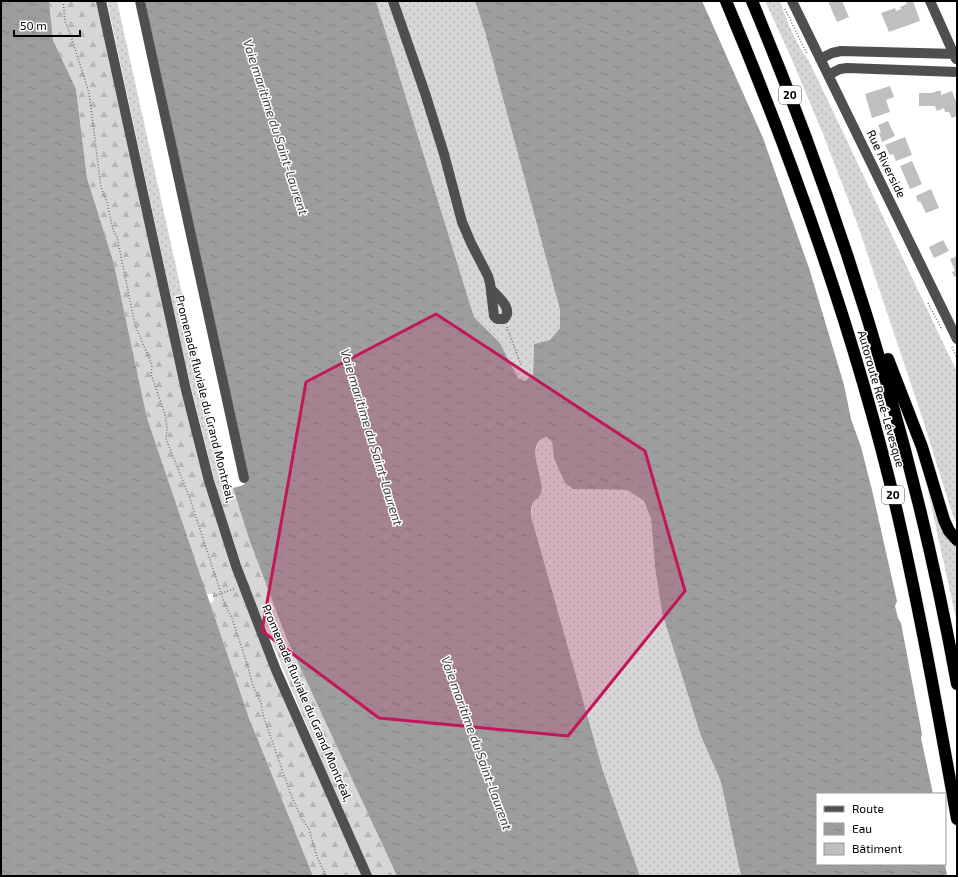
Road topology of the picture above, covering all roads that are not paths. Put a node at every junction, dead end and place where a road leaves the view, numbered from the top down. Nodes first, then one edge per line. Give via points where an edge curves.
1 (101, 1) edge
2 (140, 1) edge
3 (392, 1) edge
4 (726, 1) edge
5 (752, 1) edge
6 (930, 1) edge
7 (788, 3) edge
8 (956, 56) edge
9 (815, 59) junction
10 (957, 72) edge
11 (828, 75) junction
12 (856, 278) junction
13 (504, 319) road end
14 (954, 326) edge
15 (957, 339) edge
16 (244, 478) dead end
17 (957, 540) edge
18 (957, 684) edge
19 (957, 819) edge
20 (367, 876) edge

1 - 20 street, Promenade fluviale du Grand Montréal, via 172,328 219,513 276,670
2 - 16 street
3 - 13 street via 425,93 462,222 488,276 494,316 497,319
4 - 19 highway, Autoroute René-Lévesque / 20 via 811,218 872,414 916,596
5 - 12 highway, Autoroute René-Lévesque / 20 via 791,96
6 - 8 street
7 - 9 street, Rue Riverside
8 - 9 street via 841,51
9 - 11 street, Rue Riverside
10 - 11 street via 847,68
11 - 14 street, Rue Riverside
12 - 17 highway via 922,447 944,520
12 - 18 highway, Autoroute René-Lévesque / 20 via 912,476
14 - 15 street, Rue Riverside

